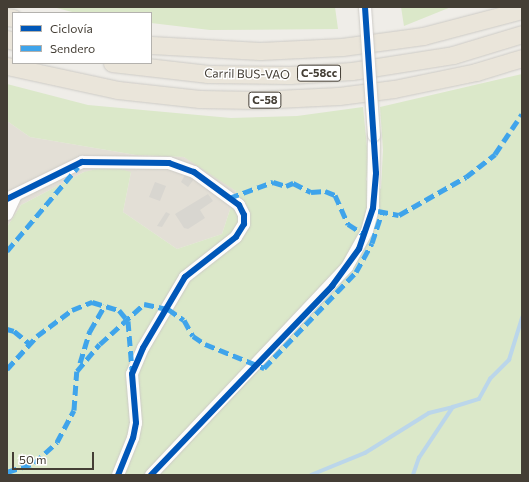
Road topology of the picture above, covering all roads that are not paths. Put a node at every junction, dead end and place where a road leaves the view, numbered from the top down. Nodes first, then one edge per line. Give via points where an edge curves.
1 (365, 7) edge
2 (522, 10) edge
3 (522, 34) edge
4 (152, 45) edge
5 (522, 58) edge
6 (121, 64) edge
7 (7, 66) edge
8 (12, 197) edge
9 (7, 214) edge
10 (118, 475) edge
11 (151, 475) edge

1 - 11 street, bridge via 374,136 373,208 359,249 332,286
2 - 4 highway via 423,36 342,47 260,51
3 - 6 highway, Carril BUS-VAO / C-58cc via 453,55 359,70 290,75 208,74
5 - 7 highway, C-58 via 476,72 394,89 339,96 256,100 200,99 118,90
8 - 9 street
8 - 10 street via 82,162 169,163 194,172 239,205 244,215 244,224 236,237 185,277 143,348 132,374 134,431

